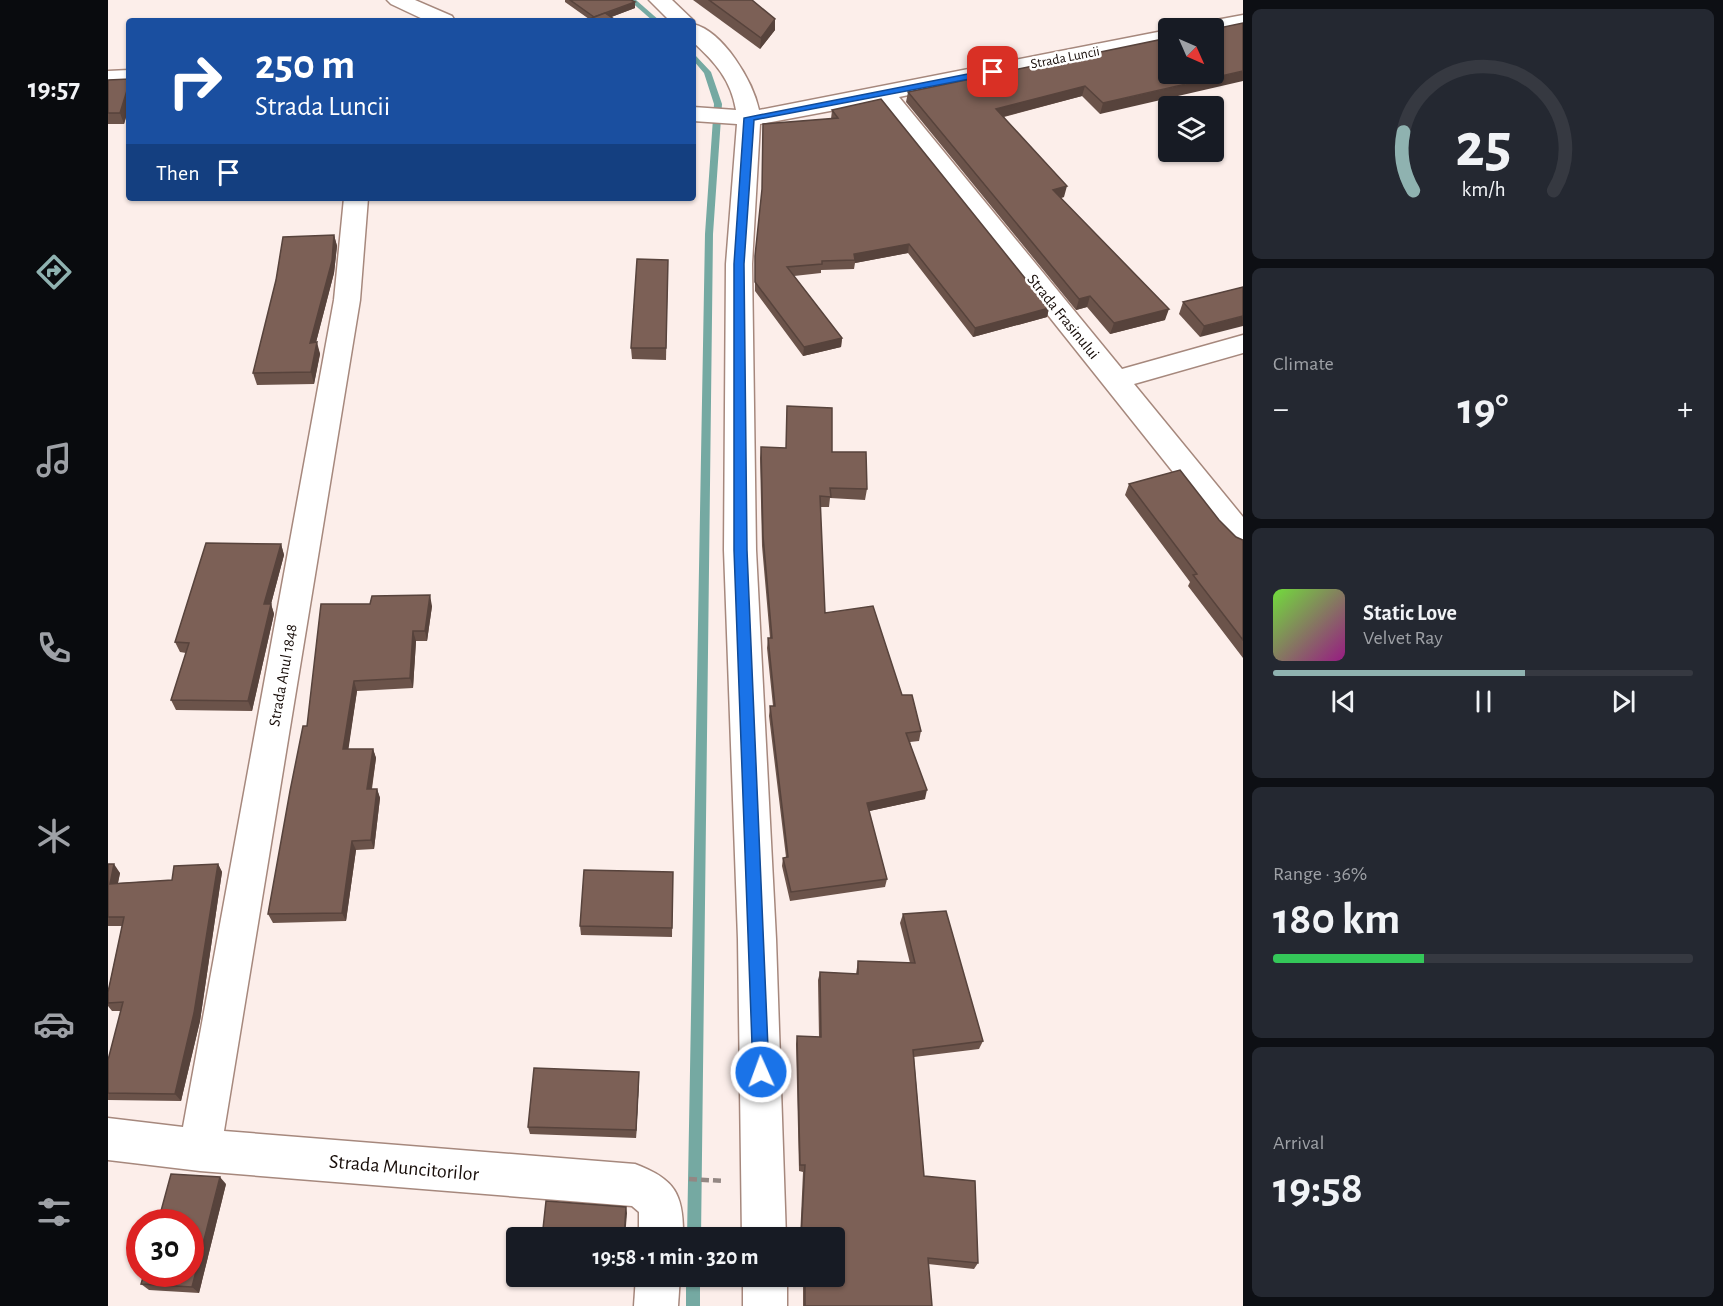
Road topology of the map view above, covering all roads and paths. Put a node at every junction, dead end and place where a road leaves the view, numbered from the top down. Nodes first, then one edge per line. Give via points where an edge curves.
1 (398, 0) edge
2 (660, 0) edge
3 (437, 18) edge
4 (680, 18) edge
5 (1243, 21) edge
6 (1224, 25) edge
7 (696, 33) edge
8 (1158, 38) edge
9 (126, 76) edge
10 (108, 78) edge
11 (884, 94) junction
12 (696, 114) edge
13 (742, 118) junction
14 (356, 201) edge
15 (1243, 344) edge
16 (1116, 380) junction
17 (1243, 538) edge
18 (108, 1139) edge
19 (200, 1150) junction
20 (682, 1179) dead end
21 (727, 1181) dead end
22 (661, 1227) edge
23 (764, 1227) edge
24 (657, 1287) edge
25 (765, 1287) edge
26 (656, 1306) edge
27 (765, 1306) edge

1 - 3 street
2 - 4 street
5 - 6 street
7 - 13 street via 736,75 744,91
8 - 11 street, Strada Luncii
9 - 10 street
11 - 13 street, Strada Luncii
11 - 16 street, Strada Frasinului
12 - 13 street, Strada Luncii
13 - 23 street via 740,550 757,939
14 - 19 street, Strada Anul 1848 via 348,300
15 - 16 street
16 - 17 street, Strada Frasinului
18 - 19 street, Strada Muncitorilor
19 - 22 street, Strada Muncitorilor via 635,1185 646,1188 660,1206
20 - 21 path
24 - 26 street
25 - 27 street

